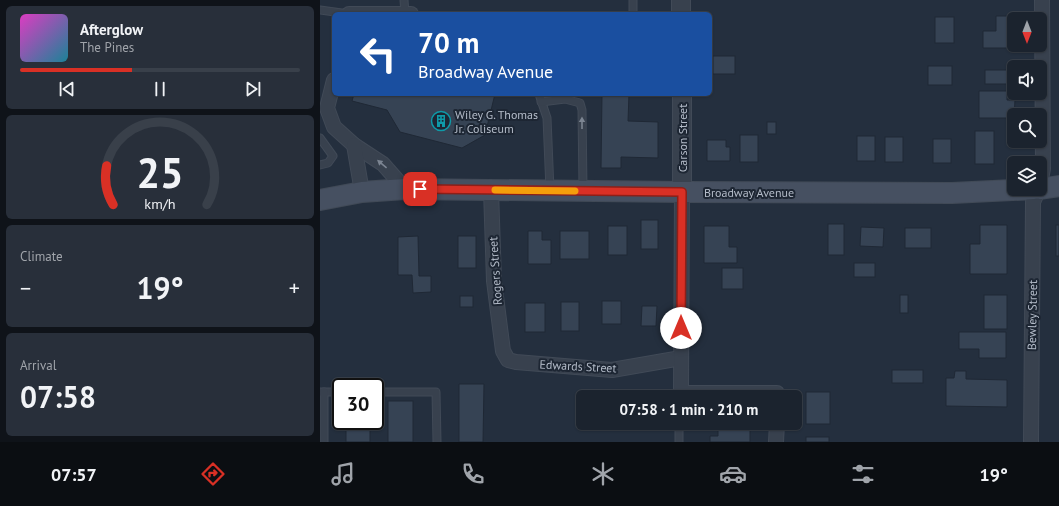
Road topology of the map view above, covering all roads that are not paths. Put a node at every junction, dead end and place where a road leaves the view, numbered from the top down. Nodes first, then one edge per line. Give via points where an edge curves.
1 (404, 0) edge
2 (633, 0) edge
3 (681, 0) edge
4 (1042, 0) edge
5 (320, 10) edge
6 (334, 12) edge
7 (405, 12) edge
8 (633, 12) edge
9 (681, 12) edge
10 (332, 86) edge
11 (540, 96) edge
12 (682, 96) edge
13 (541, 102) junction
14 (324, 108) edge
15 (320, 138) edge
16 (354, 145) junction
17 (1043, 156) edge
18 (320, 165) edge
19 (1059, 186) edge
20 (1047, 188) edge
21 (405, 189) junction
22 (491, 190) junction
23 (1007, 190) edge
24 (550, 191) junction
25 (583, 191) junction
26 (362, 192) junction
27 (682, 192) junction
28 (1036, 196) edge
29 (320, 200) edge
30 (503, 351) joint
31 (681, 358) junction
32 (681, 390) edge
33 (322, 392) edge
34 (384, 392) edge
35 (679, 430) edge
36 (777, 430) edge
37 (324, 442) edge
38 (437, 442) edge
39 (679, 442) edge
40 (776, 442) edge
41 (1031, 442) edge

1 - 7 lane
2 - 8 lane
3 - 9 street
4 - 17 street
5 - 6 lane
10 - 14 street
11 - 13 lane
12 - 27 street, Carson Street
13 - 24 lane via 547,118
25 -> 13 lane via 580,103 565,99
14 - 16 street via 334,126
15 - 18 lane via 333,156 328,163
21 -> 16 street via 384,164
16 - 26 street
19 - 20 main road
21 - 22 main road, Broadway Avenue
21 - 26 main road, Broadway Avenue
22 - 24 main road, Broadway Avenue
22 - 30 street, Rogers Street via 494,281
23 - 27 main road, Broadway Avenue via 952,193
24 - 25 main road, Broadway Avenue
25 - 27 main road, Broadway Avenue
26 - 29 main road, Broadway Avenue
27 - 31 street, Carson Street
28 - 41 street, Bewley Street via 1033,202
30 - 31 street, Edwards Street via 508,360 516,362 612,370
31 - 32 street, Carson Street
33 - 37 lane
34 - 38 lane via 436,392
35 - 39 lane
36 - 40 street

